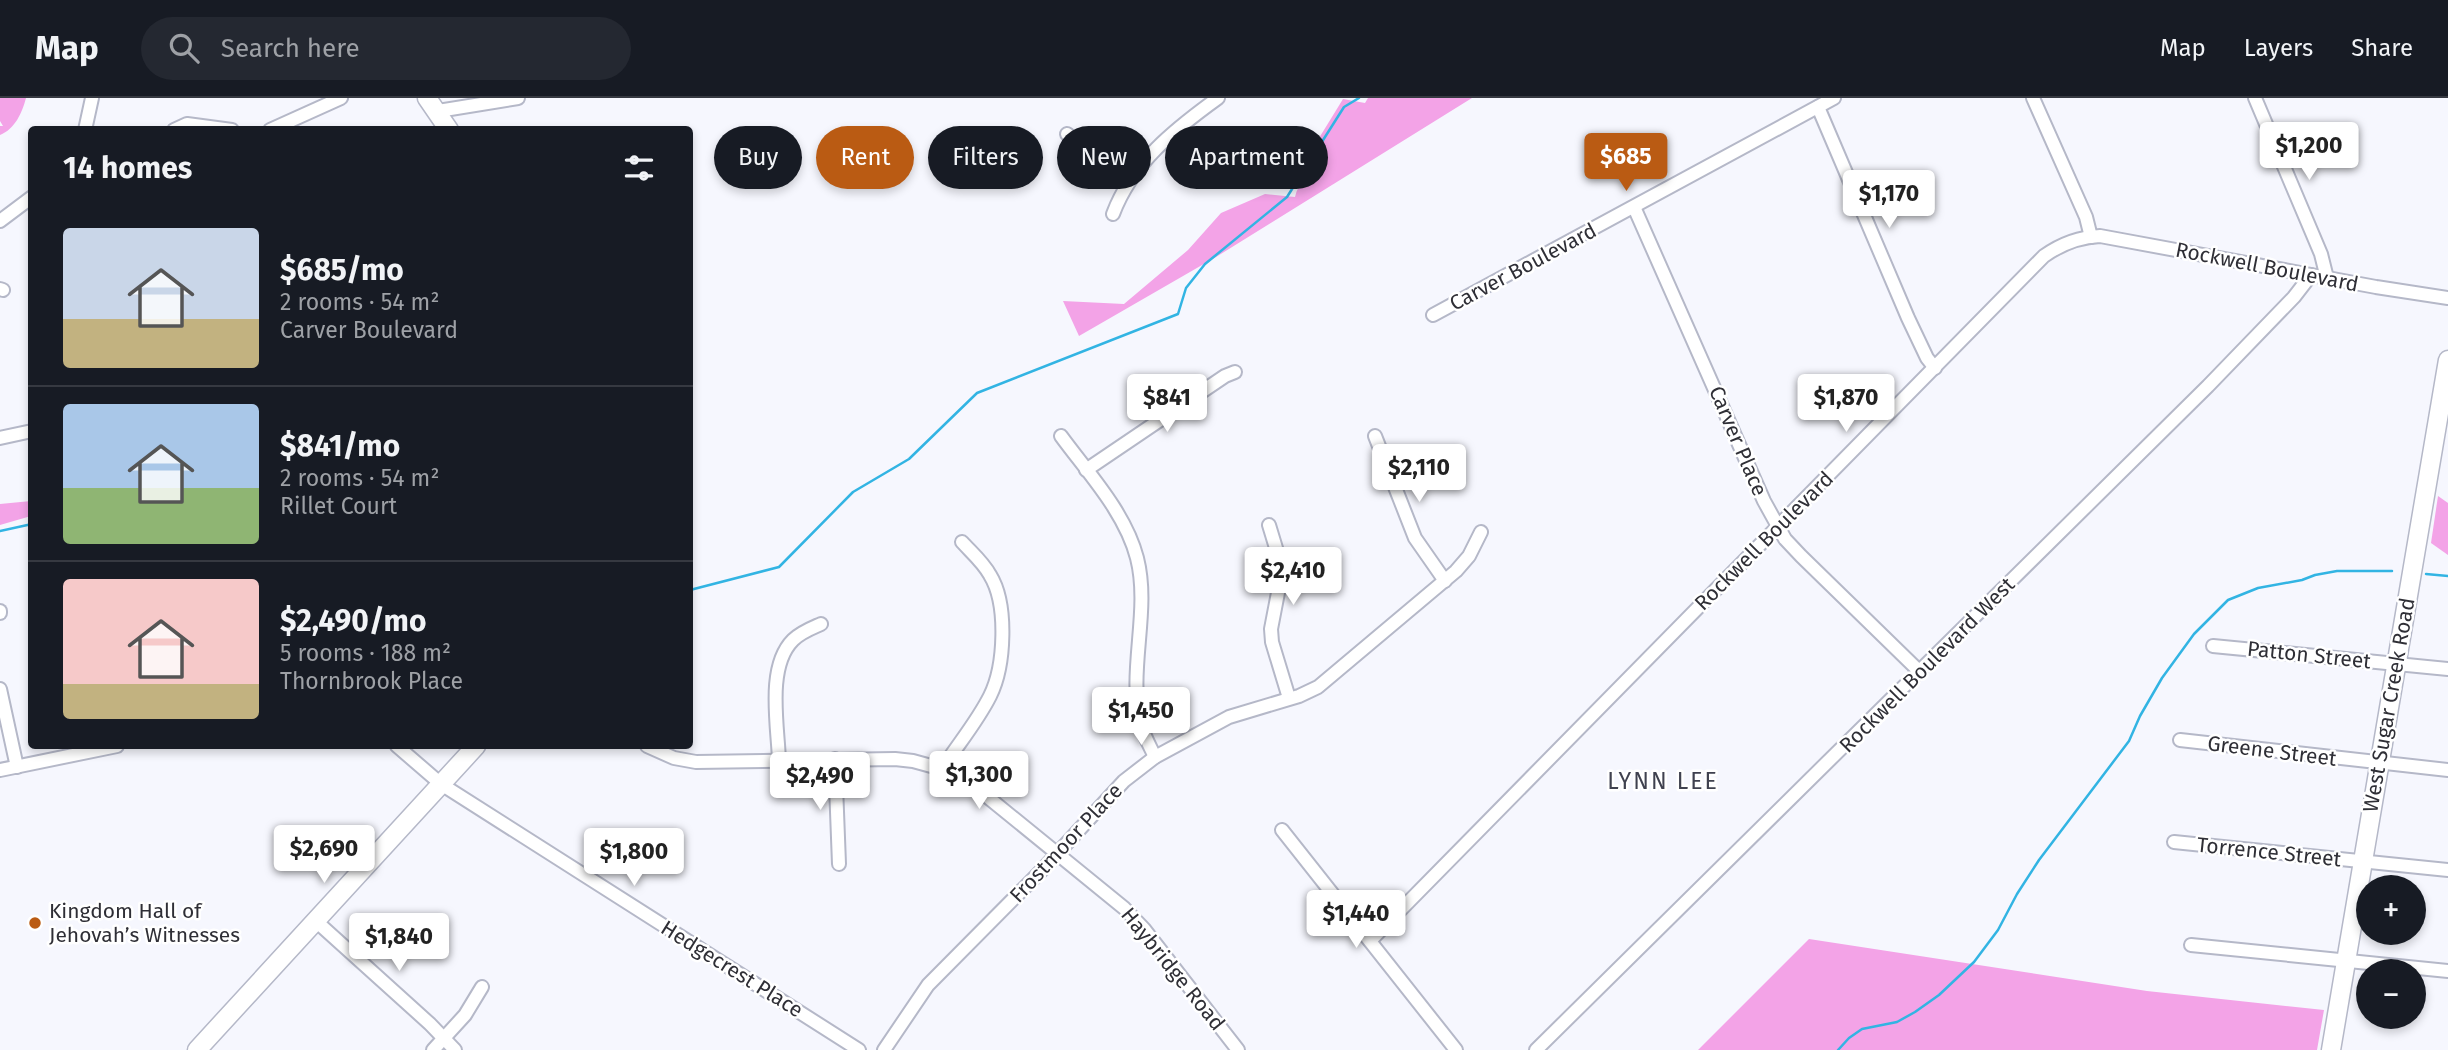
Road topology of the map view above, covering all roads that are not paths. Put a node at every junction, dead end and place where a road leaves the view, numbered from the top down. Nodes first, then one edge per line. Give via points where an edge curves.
1 (92, 98) edge
2 (341, 98) edge
3 (518, 98) edge
4 (1218, 98) edge
5 (1834, 98) edge
6 (2032, 98) edge
7 (2255, 98) edge
8 (432, 105) edge
9 (1818, 107) junction
10 (86, 126) edge
11 (183, 126) edge
12 (202, 126) edge
13 (279, 126) edge
14 (446, 126) edge
15 (1151, 156) edge
16 (1125, 189) edge
17 (28, 200) edge
18 (1634, 207) junction
19 (1113, 214) dead end
20 (0, 221) edge
21 (2091, 237) junction
22 (2311, 275) junction
23 (2327, 278) junction
24 (2448, 298) edge
25 (1433, 315) dead end
26 (2448, 360) edge
27 (1935, 368) junction
28 (1235, 372) dead end
29 (28, 432) edge
30 (1061, 436) dead end
31 (1375, 436) dead end
32 (0, 438) edge
33 (1086, 470) junction
34 (1269, 525) dead end
35 (1778, 526) junction
36 (1481, 533) dead end
37 (962, 542) dead end
38 (1445, 581) junction
39 (821, 624) dead end
40 (2213, 646) dead end
41 (2396, 664) junction
42 (2448, 669) edge
43 (1920, 672) junction
44 (0, 690) edge
45 (1289, 698) junction
46 (2180, 740) dead end
47 (103, 749) edge
48 (400, 749) edge
49 (473, 749) edge
50 (654, 749) edge
51 (1155, 757) junction
52 (835, 759) junction
53 (779, 761) junction
54 (2379, 763) junction
55 (17, 767) junction
56 (942, 769) junction
57 (0, 770) edge
58 (2448, 770) edge
59 (441, 784) junction
60 (1282, 830) dead end
61 (2174, 842) dead end
62 (1057, 854) junction
63 (2362, 862) junction
64 (839, 864) dead end
65 (2448, 870) edge
66 (317, 922) junction
67 (1370, 941) junction
68 (2191, 945) dead end
69 (2346, 961) junction
70 (2448, 971) edge
71 (482, 987) dead end
72 (443, 1037) junction
73 (197, 1050) edge
74 (432, 1050) edge
75 (455, 1050) edge
76 (859, 1050) edge
77 (884, 1050) edge
78 (1238, 1050) edge
79 (1456, 1050) edge
80 (1536, 1050) edge
81 (2331, 1050) edge

1 - 10 street
2 - 13 street
3 - 8 street
4 - 15 street via 1170,135
5 - 9 street, Carver Boulevard
6 - 21 street
7 - 23 street
8 - 14 main road
9 - 18 street, Carver Boulevard
9 - 27 street via 1908,318
11 - 12 street
16 - 19 street
17 - 20 street
18 - 25 street, Carver Boulevard
18 - 35 street, Carver Place
21 - 22 street, Rockwell Boulevard
21 - 27 street, Rockwell Boulevard via 2062,245 2044,257
22 - 23 street, Rockwell Boulevard
22 - 43 street, Rockwell Boulevard West via 2208,386
23 - 24 street, Rockwell Boulevard
26 - 41 main road, West Sugar Creek Road
27 - 35 street, Rockwell Boulevard
28 - 33 street
29 - 32 street
30 - 33 street
31 - 38 street via 1415,538
33 - 51 street via 1123,523 1138,559 1142,586 1138,704 1142,729
34 - 45 street via 1281,577 1272,642
35 - 43 street, Carver Place via 1801,556
35 - 67 street, Rockwell Boulevard
36 - 38 street, Frostmoor Place via 1469,556
37 - 56 street via 990,574 999,596 999,669 990,696
38 - 45 street, Frostmoor Place via 1318,687
39 - 53 street via 792,642 779,666
40 - 41 street, Patton Street
41 - 42 street, Patton Street
41 - 54 main road, West Sugar Creek Road
43 - 80 street, Rockwell Boulevard West
44 - 55 street
45 - 51 street, Frostmoor Place via 1229,717
46 - 54 street, Greene Street
47 - 55 street
48 - 59 street, Hedgecrest Place
49 - 59 main road
50 - 53 street, Haybridge Road via 696,762
51 - 62 street, Frostmoor Place via 1124,781
52 - 53 street, Haybridge Road
52 - 56 street, Haybridge Road via 913,761
52 - 64 street
54 - 58 street, Greene Street
54 - 63 main road, West Sugar Creek Road
55 - 57 street
56 - 62 street, Haybridge Road via 979,790
59 - 66 main road
59 - 76 street, Hedgecrest Place
60 - 67 street
61 - 63 street, Torrence Street
62 - 77 street, Frostmoor Place via 928,985
62 - 78 street, Haybridge Road via 1144,929
63 - 65 street, Torrence Street
63 - 69 main road, West Sugar Creek Road
66 - 72 street
66 - 73 main road
67 - 79 street
68 - 69 street
69 - 70 street
69 - 81 main road, West Sugar Creek Road
71 - 72 street via 470,1009
72 - 74 street
72 - 75 street

